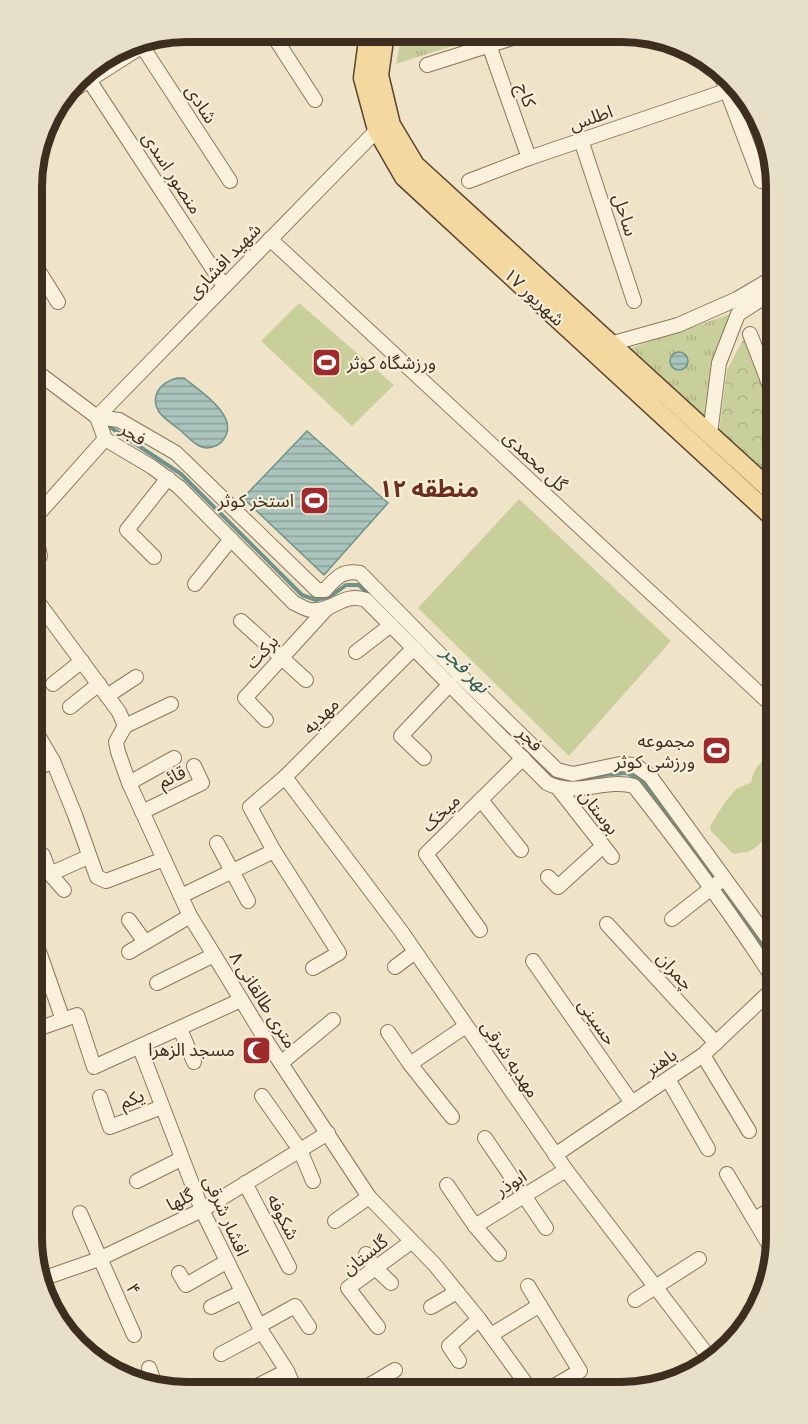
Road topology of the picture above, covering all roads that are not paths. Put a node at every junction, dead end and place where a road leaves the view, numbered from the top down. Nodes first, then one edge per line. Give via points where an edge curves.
1 (277, 42) edge
2 (368, 42) edge
3 (384, 42) edge
4 (499, 42) edge
5 (489, 45) junction
6 (144, 49) edge
7 (128, 55) edge
8 (427, 65) dead end
9 (89, 80) joint
10 (724, 85) edge
11 (726, 91) junction
12 (315, 100) dead end
13 (384, 127) junction
14 (581, 140) junction
15 (529, 158) junction
16 (230, 181) dead end
17 (469, 181) dead end
18 (761, 181) dead end
19 (270, 239) junction
20 (42, 276) edge
21 (766, 282) edge
22 (224, 286) junction
23 (766, 296) edge
24 (634, 301) dead end
25 (58, 302) dead end
26 (750, 334) dead end
27 (610, 344) junction
28 (42, 376) edge
29 (766, 376) edge
30 (97, 417) junction
31 (710, 434) junction
32 (105, 440) junction
33 (168, 478) junction
34 (766, 486) edge
35 (42, 510) edge
36 (766, 511) edge
37 (231, 539) junction
38 (154, 557) dead end
39 (195, 584) dead end
40 (42, 607) edge
41 (328, 607) junction
42 (241, 621) dead end
43 (391, 625) junction
44 (414, 648) junction
45 (357, 652) dead end
46 (281, 658) junction
47 (82, 661) junction
48 (136, 677) dead end
49 (306, 680) dead end
50 (53, 684) dead end
51 (450, 684) junction
52 (103, 690) junction
53 (766, 700) edge
54 (171, 704) dead end
55 (70, 707) dead end
56 (266, 720) dead end
57 (125, 726) junction
58 (42, 742) edge
59 (174, 758) dead end
60 (424, 758) dead end
61 (523, 758) junction
62 (53, 761) junction
63 (42, 766) edge
64 (194, 766) dead end
65 (285, 777) junction
66 (129, 783) junction
67 (558, 788) junction
68 (481, 800) junction
69 (142, 812) junction
70 (217, 843) dead end
71 (521, 850) dead end
72 (274, 851) junction
73 (43, 855) dead end
74 (88, 857) junction
75 (164, 859) junction
76 (233, 871) junction
77 (50, 874) junction
78 (549, 877) dead end
79 (725, 879) junction
80 (711, 888) junction
81 (64, 890) dead end
82 (181, 896) junction
83 (248, 901) dead end
84 (190, 916) junction
85 (672, 919) dead end
86 (129, 920) dead end
87 (607, 924) dead end
88 (480, 930) dead end
89 (766, 935) edge
90 (145, 942) junction
91 (129, 952) dead end
92 (415, 952) junction
93 (214, 955) junction
94 (42, 960) edge
95 (532, 961) dead end
96 (395, 967) dead end
97 (313, 968) dead end
98 (766, 969) edge
99 (157, 983) dead end
100 (766, 995) edge
101 (241, 1000) junction
102 (63, 1020) junction
103 (333, 1020) dead end
104 (466, 1026) junction
105 (42, 1027) edge
106 (180, 1029) junction
107 (388, 1032) dead end
108 (716, 1043) junction
109 (140, 1048) junction
110 (703, 1055) junction
111 (194, 1062) dead end
112 (281, 1063) junction
113 (410, 1064) junction
114 (668, 1079) junction
115 (262, 1096) dead end
116 (100, 1097) dead end
117 (632, 1103) junction
118 (162, 1107) junction
119 (452, 1116) dead end
120 (749, 1131) dead end
121 (328, 1133) junction
122 (484, 1138) dead end
123 (708, 1149) dead end
124 (300, 1150) junction
125 (555, 1155) junction
126 (181, 1159) junction
127 (566, 1170) junction
128 (728, 1174) dead end
129 (137, 1181) dead end
130 (313, 1181) dead end
131 (245, 1183) junction
132 (447, 1185) dead end
133 (524, 1195) junction
134 (369, 1197) junction
135 (202, 1210) junction
136 (80, 1213) dead end
137 (766, 1213) edge
138 (755, 1220) junction
139 (335, 1221) dead end
140 (475, 1226) junction
141 (546, 1228) dead end
142 (766, 1239) edge
143 (411, 1242) junction
144 (366, 1254) dead end
145 (499, 1254) dead end
146 (99, 1259) junction
147 (699, 1259) dead end
148 (226, 1262) junction
149 (289, 1267) dead end
150 (375, 1268) junction
151 (179, 1273) dead end
152 (48, 1277) edge
153 (391, 1283) dead end
154 (528, 1286) dead end
155 (656, 1288) junction
156 (242, 1292) junction
157 (457, 1292) junction
158 (635, 1300) dead end
159 (540, 1305) junction
160 (211, 1307) dead end
161 (431, 1307) dead end
162 (479, 1319) junction
163 (309, 1327) dead end
164 (378, 1327) dead end
165 (261, 1329) junction
166 (134, 1335) dead end
167 (491, 1335) junction
168 (221, 1354) dead end
169 (707, 1354) edge
170 (459, 1361) dead end
171 (149, 1368) dead end
172 (395, 1370) dead end
173 (286, 1371) junction
174 (152, 1377) edge
175 (265, 1382) edge
176 (292, 1382) edge
177 (375, 1382) edge
178 (520, 1382) edge
179 (561, 1382) edge

1 - 12 street
2 - 13 main road, ۱۷ شهریور via 363,78
3 - 13 main road, ۱۷ شهریور via 379,75
4 - 5 street
5 - 8 street
5 - 15 street, کاج
6 - 16 street, شادی
7 - 9 street
9 - 22 street, منصور اسدی
10 - 11 street
11 - 14 street, اطلس
11 - 18 street
13 - 19 street, شهید افشاری
13 - 27 main road, ۱۷ شهریور via 416,165
13 - 36 main road, ۱۷ شهریور via 404,177
14 - 15 street, اطلس
14 - 24 street, ساحل
15 - 17 street, اطلس
19 - 22 street, شهید افشاری
19 - 53 street, گل محمدی
20 - 25 street
21 - 27 street via 678,325
22 - 30 street, شهید افشاری
23 - 31 street via 738,314 719,363
26 - 29 street
27 - 31 main road, ۱۷ شهریور
28 - 30 street
30 - 32 street, فجر
30 - 79 street, فجر via 119,420 176,453 317,590 325,590 338,576 350,571 360,573 557,770 573,774 620,764 643,770
31 - 34 main road, ۱۷ شهریور
32 - 33 street, فجر
32 - 35 street
33 - 37 street, فجر
33 - 38 street via 127,530
37 - 39 street
37 - 41 street, فجر via 294,603 311,610
40 - 47 street
41 - 43 street, فجر via 355,596 366,600
41 - 46 street, برکت
42 - 46 street
43 - 44 street, فجر
43 - 45 street
44 - 51 street, فجر
44 - 65 street, مهدیه
46 - 49 street
46 - 56 street, برکت via 245,698
47 - 50 street
47 - 52 street
48 - 52 street
51 - 60 street via 400,736
51 - 61 street, فجر
52 - 55 street
52 - 57 street
54 - 57 street
57 - 66 street, ۸ متری طالقانی via 116,742
58 - 62 street
59 - 66 street
61 - 67 street, فجر via 547,783
61 - 68 street, میخک
62 - 63 street
62 - 74 street
64 - 69 street, قائم via 202,783
65 - 72 street, مهدیه via 250,807
65 - 92 street, مهدیه شرقی
66 - 69 street, ۸ متری طالقانی
67 - 78 street, بوستان via 608,852 558,887
67 - 80 street via 626,783 634,786
68 - 71 street
68 - 88 street, میخک via 426,854
69 - 75 street, ۸ متری طالقانی
70 - 76 street
72 - 76 street
72 - 97 street via 339,953
73 - 77 street
74 - 75 street via 97,877 106,881
74 - 77 street
75 - 82 street, ۸ متری طالقانی
76 - 82 street
76 - 83 street
77 - 81 street
79 - 80 street
79 - 89 street, فجر
80 - 85 street
80 - 98 street
82 - 84 street, ۸ متری طالقانی
84 - 90 street
84 - 93 street, ۸ متری طالقانی
86 - 90 street
87 - 108 street, چمران
90 - 91 street
92 - 96 street
92 - 104 street, مهدیه شرقی
93 - 99 street
93 - 101 street, ۸ متری طالقانی
94 - 102 street
95 - 117 street, حسینی
100 - 108 street, باهنر
101 - 106 street
101 - 112 street, ۸ متری طالقانی
102 - 105 street
102 - 109 street via 77,1015 94,1067
103 - 112 street
104 - 113 street
104 - 125 street, مهدیه شرقی
106 - 109 street
106 - 111 street
107 - 113 street
108 - 110 street, باهنر
109 - 118 street, افشار شرقی
110 - 114 street, باهنر
110 - 120 street
112 - 121 street, ۸ متری طالقانی
113 - 119 street
114 - 117 street, باهنر
114 - 123 street
115 - 124 street
116 - 118 street, یکم via 110,1127
117 - 125 street, باهنر
118 - 126 street, افشار شرقی
121 - 124 street, گلها
121 - 134 street, ۸ متری طالقانی
122 - 133 street
124 - 130 street
124 - 131 street, گلها
125 - 127 street, مهدیه شرقی
126 - 129 street
126 - 135 street, افشار شرقی
127 - 133 street, ابوذر
127 - 155 street, مهدیه شرقی
128 - 138 street
131 - 135 street, گلها
131 - 149 street, شکوفه
132 - 140 street
133 - 140 street, ابوذر
133 - 141 street
134 - 139 street
134 - 143 street, ۸ متری طالقانی
135 - 146 street, گلها
135 - 148 street, افشار شرقی
136 - 146 street, ۴
137 - 138 street
138 - 142 street
140 - 145 street
143 - 150 street, گلستان
143 - 157 street, ۸ متری طالقانی
144 - 150 street
146 - 152 street, گلها
146 - 166 street, ۴
147 - 155 street
148 - 151 street via 186,1285
148 - 156 street, افشار شرقی
150 - 153 street
150 - 164 street, گلستان via 348,1288
154 - 159 street
155 - 158 street
155 - 169 street, مهدیه شرقی
156 - 160 street
156 - 165 street, افشار شرقی
157 - 161 street
157 - 162 street, ۸ متری طالقانی
159 - 167 street
159 - 179 street via 580,1371
162 - 167 street, ۸ متری طالقانی
162 - 170 street via 449,1346
163 - 165 street via 295,1306
165 - 168 street
165 - 173 street, افشار شرقی
167 - 178 street, ۸ متری طالقانی
171 - 174 street
172 - 177 street
173 - 175 street
173 - 176 street, افشار شرقی

